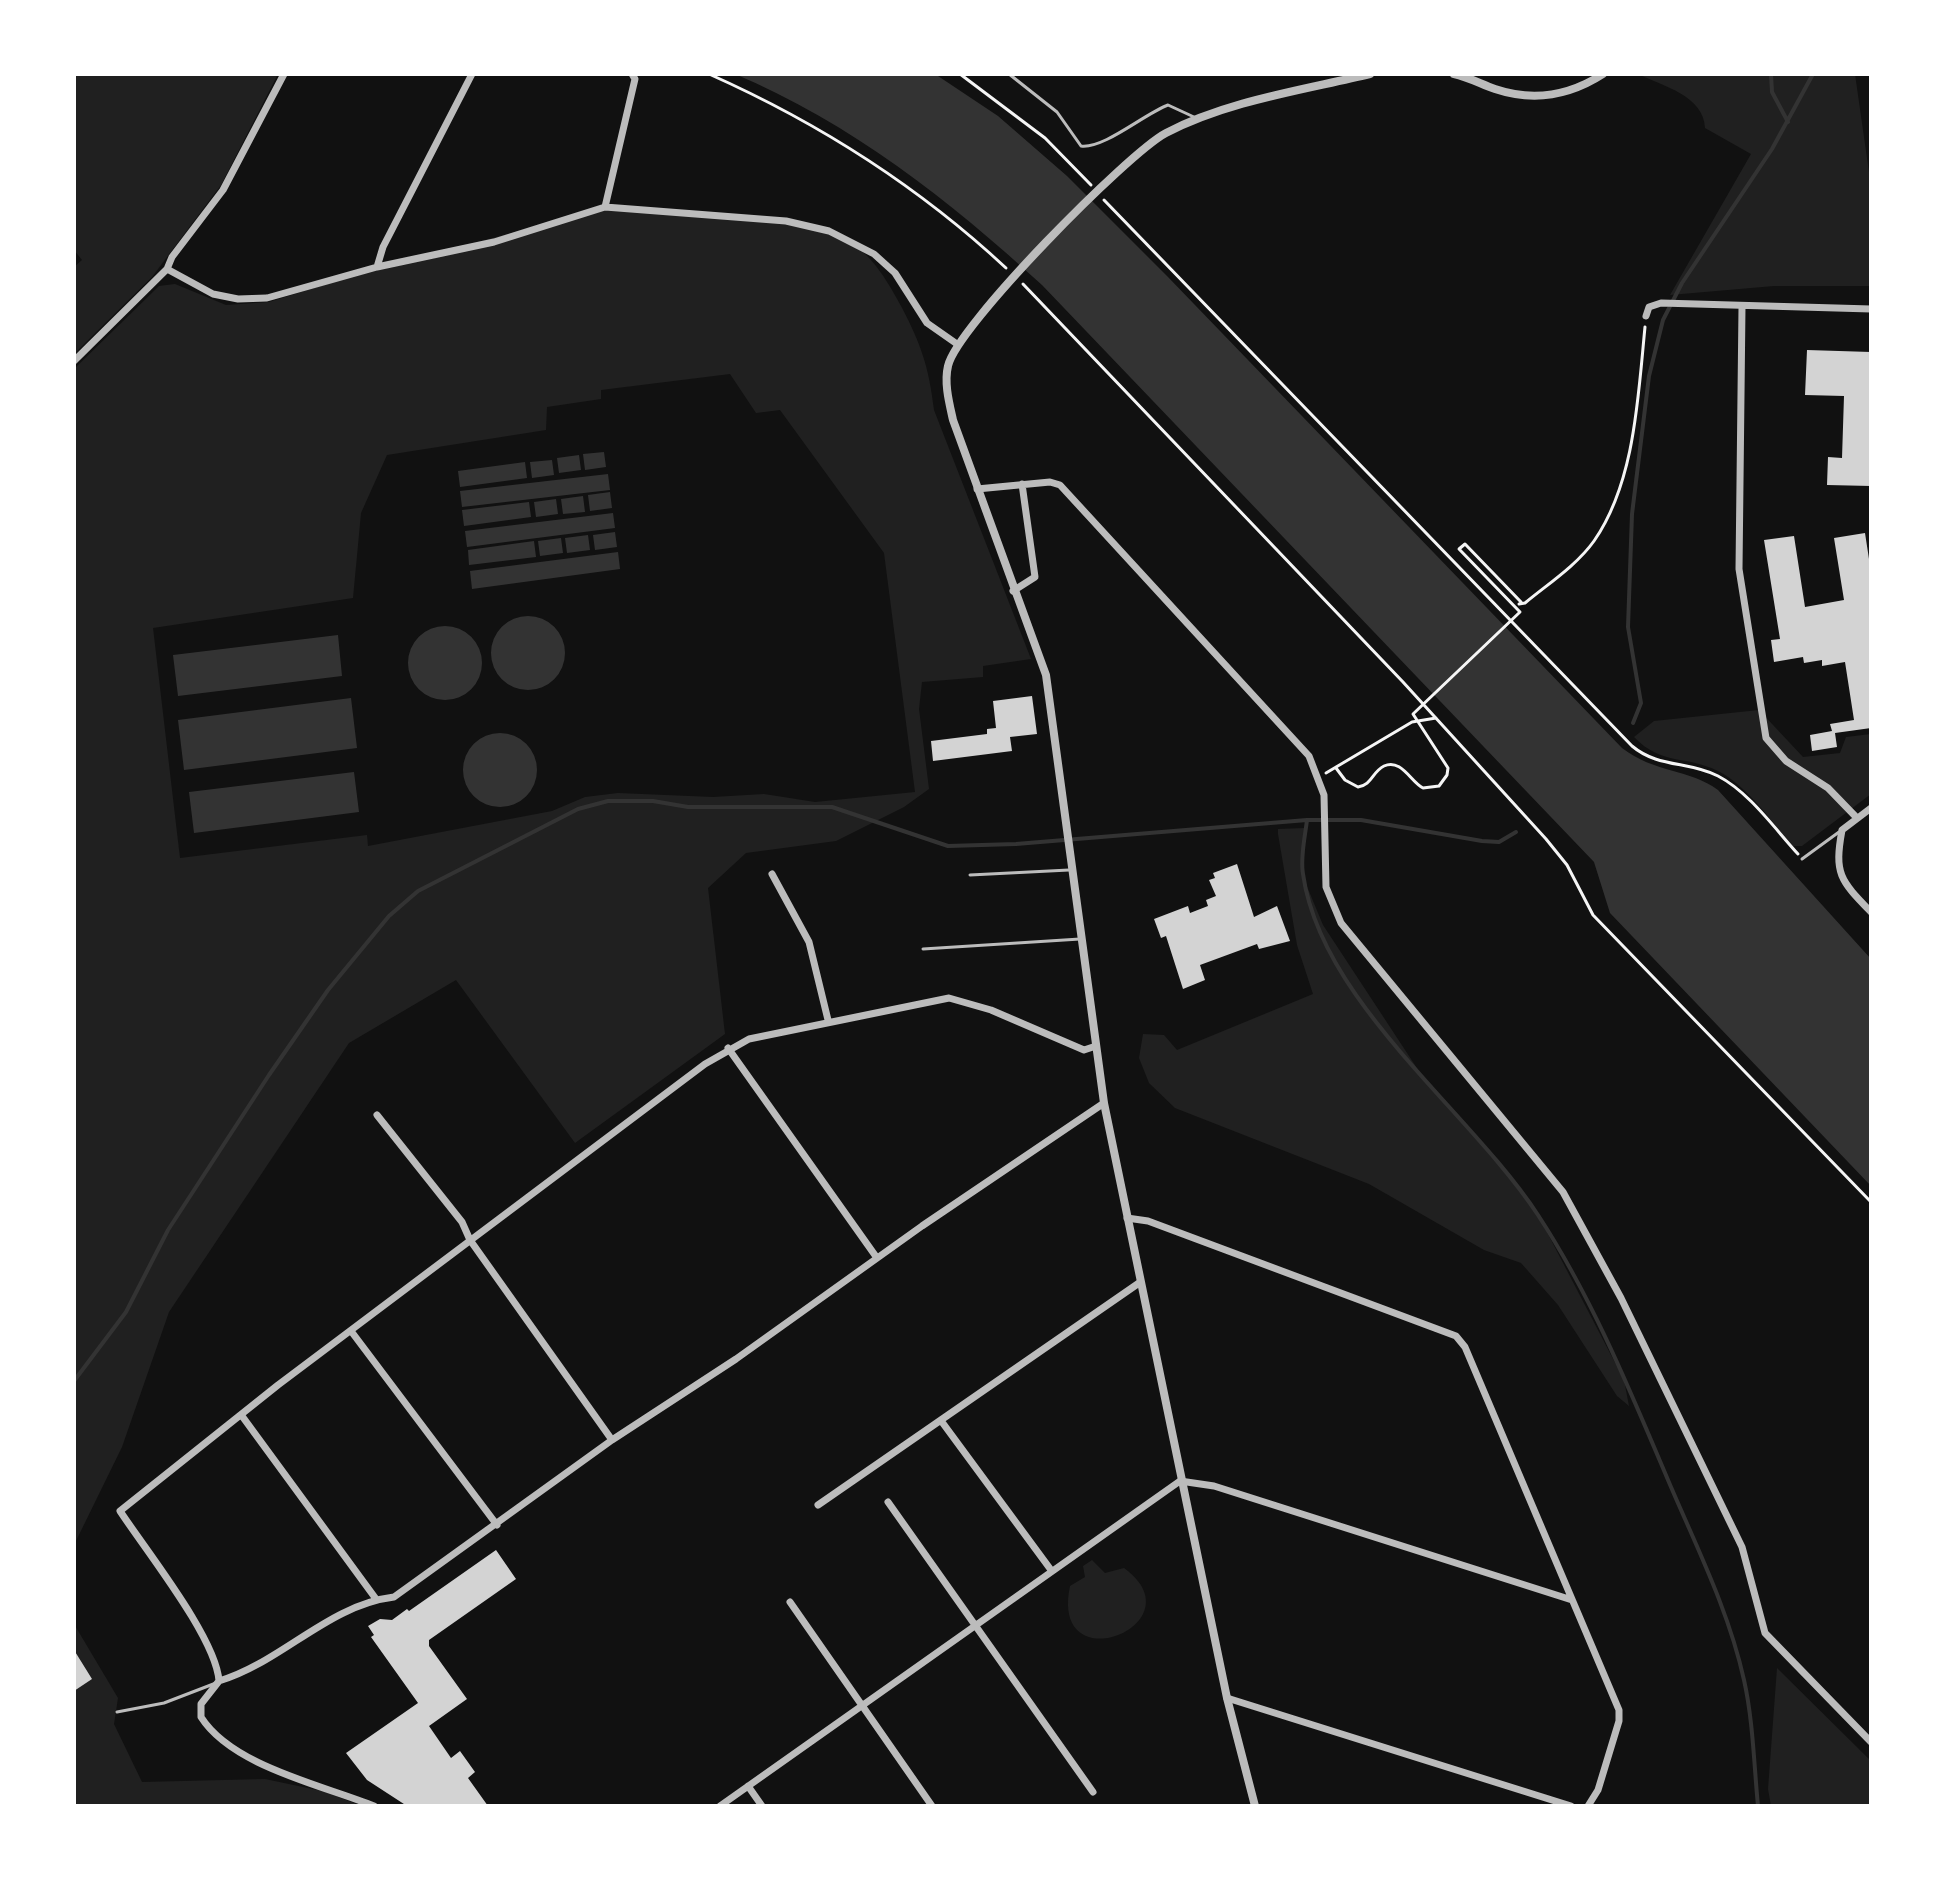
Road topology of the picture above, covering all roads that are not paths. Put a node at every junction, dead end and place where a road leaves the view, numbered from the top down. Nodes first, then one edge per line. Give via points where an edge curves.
1 (284, 74) edge
2 (472, 74) edge
3 (632, 74) edge
4 (1009, 74) edge
5 (1370, 74) edge
6 (1454, 74) edge
7 (1603, 74) edge
8 (1340, 78) edge
9 (1198, 119) junction
10 (605, 207) junction
11 (377, 267) junction
12 (167, 269) junction
13 (1742, 307) junction
14 (1871, 309) edge
15 (1646, 316) road end
16 (957, 344) junction
17 (74, 361) edge
18 (1022, 484) junction
19 (977, 489) junction
20 (1013, 591) junction
21 (1871, 808) edge
22 (1857, 818) junction
23 (1842, 830) junction
24 (1802, 859) road end
25 (1073, 867) junction
26 (772, 874) dead end
27 (970, 875) dead end
28 (1871, 912) edge
29 (1084, 939) junction
30 (923, 949) dead end
31 (828, 1020) junction
32 (1096, 1046) junction
33 (728, 1048) junction
34 (1104, 1103) junction
35 (377, 1115) dead end
36 (1127, 1218) junction
37 (470, 1240) junction
38 (877, 1258) junction
39 (1139, 1283) junction
40 (351, 1331) junction
41 (242, 1416) junction
42 (942, 1422) junction
43 (612, 1440) junction
44 (1180, 1481) junction
45 (888, 1502) dead end
46 (818, 1505) dead end
47 (497, 1525) junction
48 (1051, 1570) junction
49 (376, 1599) junction
50 (1572, 1600) junction
51 (790, 1602) dead end
52 (975, 1625) junction
53 (219, 1681) junction
54 (1227, 1698) junction
55 (863, 1708) junction
56 (117, 1712) dead end
57 (1871, 1742) edge
58 (748, 1786) junction
59 (1093, 1792) dead end
60 (374, 1806) edge
61 (720, 1806) edge
62 (762, 1806) edge
63 (932, 1806) edge
64 (1255, 1806) edge
65 (1571, 1806) edge
66 (1588, 1806) edge

1 - 12 street via 223,190
2 - 11 street
3 - 10 street
4 - 9 lane via 1057,112 1081,146 1103,141 1168,105
5 - 8 street
6 - 7 street via 1535,97 1576,89
8 - 9 street
9 - 16 street via 1149,143 1108,180
10 - 11 street via 494,242
10 - 16 street via 786,221 829,231 874,254 895,273 927,323
11 - 12 street via 267,298 238,299 213,294
12 - 17 street
13 - 14 street
13 - 15 street via 1661,303 1649,307
13 - 22 street via 1739,569 1766,738 1786,761 1828,788
16 - 19 street via 948,365 947,390
18 - 19 street
18 - 20 street via 1035,577
18 - 57 street via 1060,485 1309,756 1324,795 1326,887 1341,923 1543,1164 1602,1263 1742,1547 1765,1633
19 - 20 street
20 - 25 street via 1046,675
21 - 22 street
22 - 23 street
23 - 24 lane
23 - 28 street via 1837,868
25 - 27 lane
25 - 29 street
26 - 31 street via 809,942
29 - 30 lane
29 - 32 street
31 - 32 street via 949,998 1084,1050
31 - 33 street
32 - 34 street
33 - 37 street
33 - 38 street
34 - 36 street
34 - 38 street
35 - 37 street via 462,1222
36 - 39 street
36 - 50 street via 1148,1221 1456,1336
37 - 40 street
37 - 43 street
38 - 43 street
39 - 42 street
39 - 44 street
40 - 41 street
40 - 47 street
41 - 49 street
41 - 53 street via 120,1511 205,1640 218,1664
42 - 46 street
42 - 48 street
43 - 47 street
44 - 48 street
44 - 50 street via 1214,1486
44 - 54 street
45 - 52 street
47 - 49 street via 394,1597
48 - 52 street
49 - 53 street via 352,1605 243,1674
50 - 66 street via 1619,1710 1598,1790
51 - 55 street
52 - 55 street
52 - 59 street
53 - 56 lane via 164,1703
53 - 60 street via 201,1704 201,1717 224,1741 260,1764
54 - 64 street
54 - 65 street
55 - 58 street
55 - 63 street
58 - 61 street
58 - 62 street

